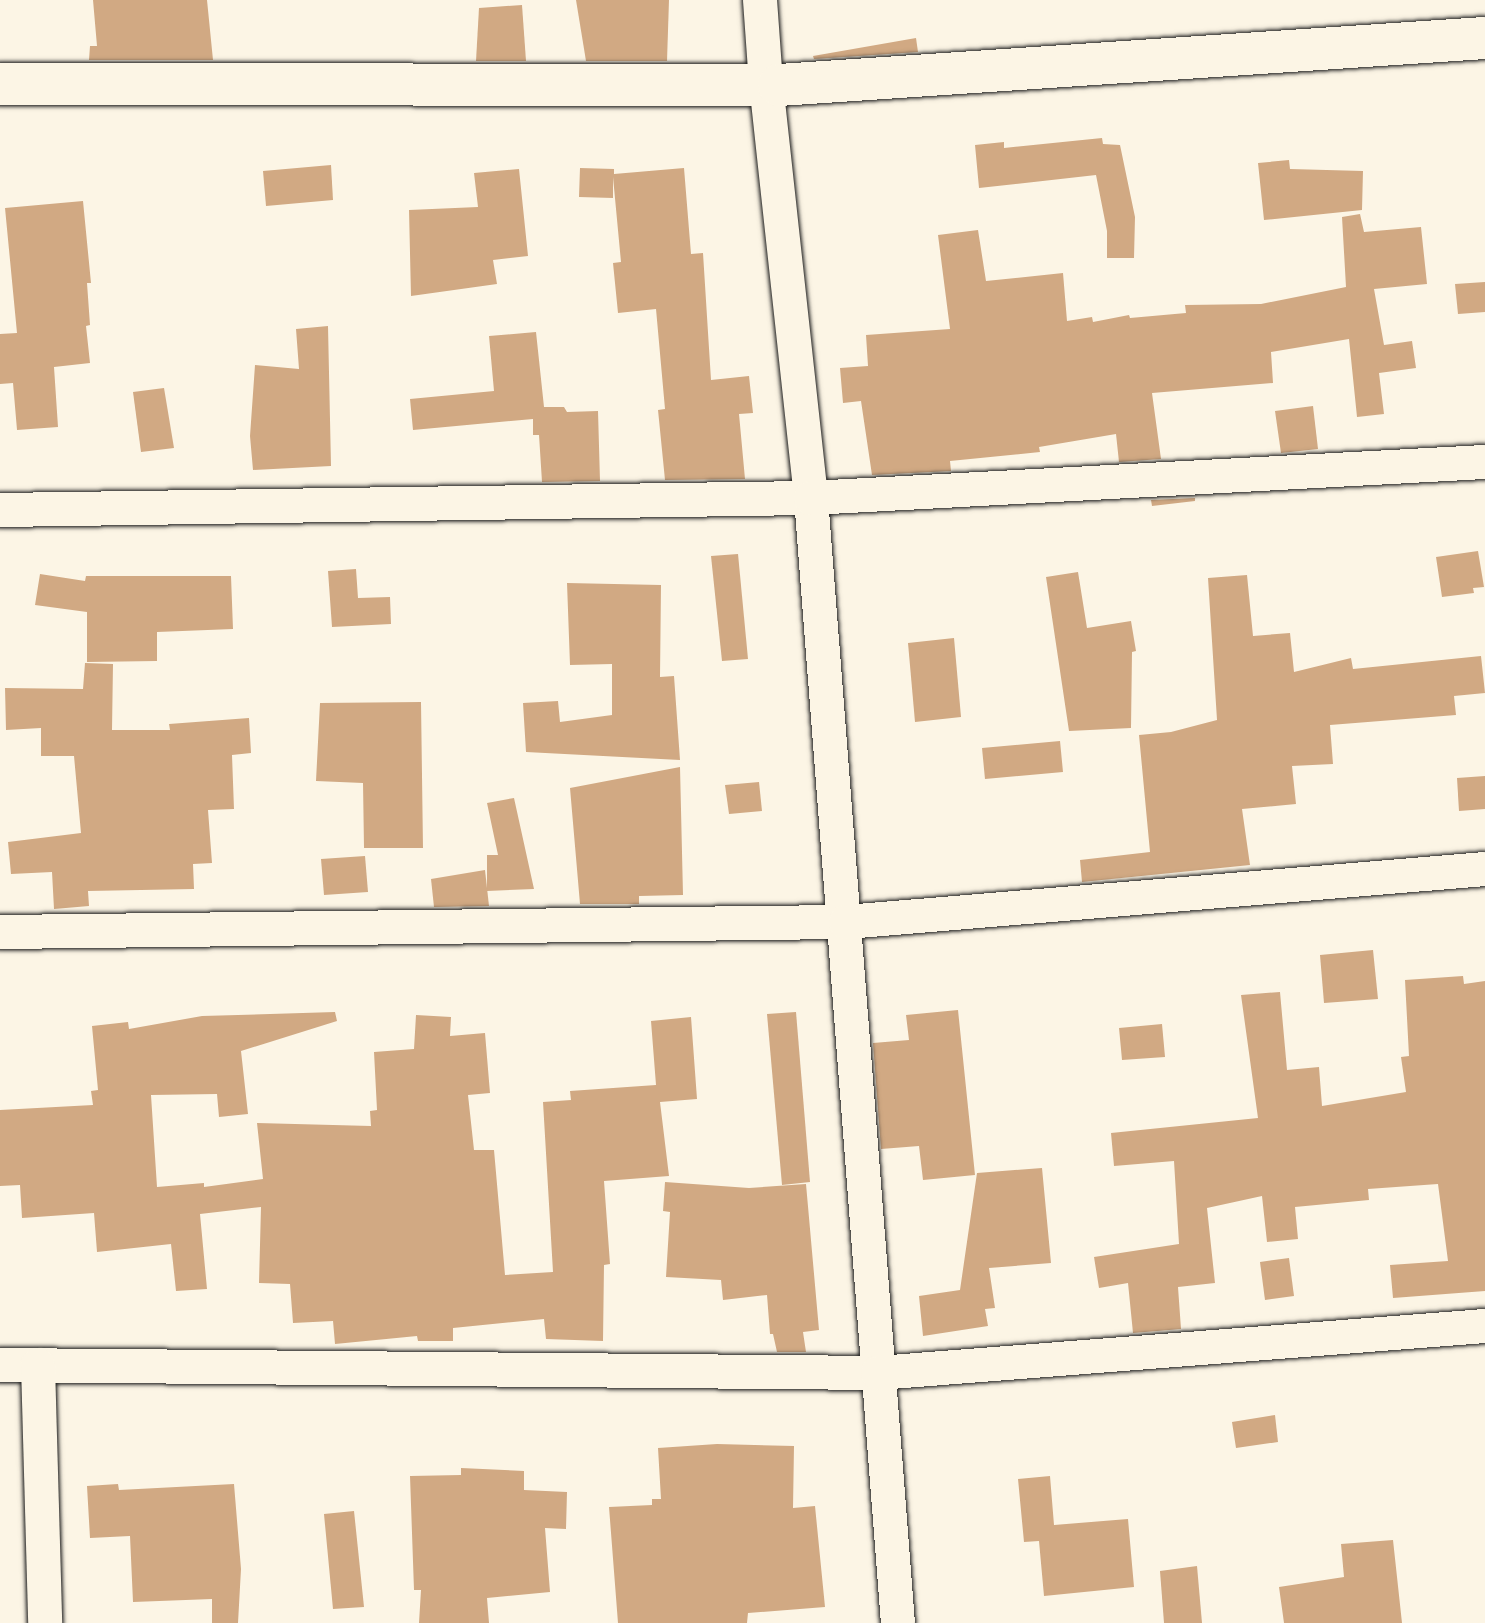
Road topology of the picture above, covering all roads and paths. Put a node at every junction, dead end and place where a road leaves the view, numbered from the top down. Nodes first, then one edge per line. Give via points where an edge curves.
1 (760, 0) edge
2 (1485, 38) edge
3 (766, 83) junction
4 (0, 84) edge
5 (1485, 462) edge
6 (811, 498) junction
7 (0, 510) edge
8 (1485, 869) edge
9 (846, 922) junction
10 (0, 932) edge
11 (1485, 1326) edge
12 (0, 1365) edge
13 (38, 1365) junction
14 (878, 1373) junction
15 (45, 1623) edge
16 (898, 1623) edge

1 - 3 street
2 - 3 street
3 - 4 street
3 - 6 street
5 - 6 street
6 - 7 street
6 - 9 street
8 - 9 street
9 - 10 street
9 - 14 street
11 - 14 street
12 - 13 street
13 - 14 street
13 - 15 street
14 - 16 street

